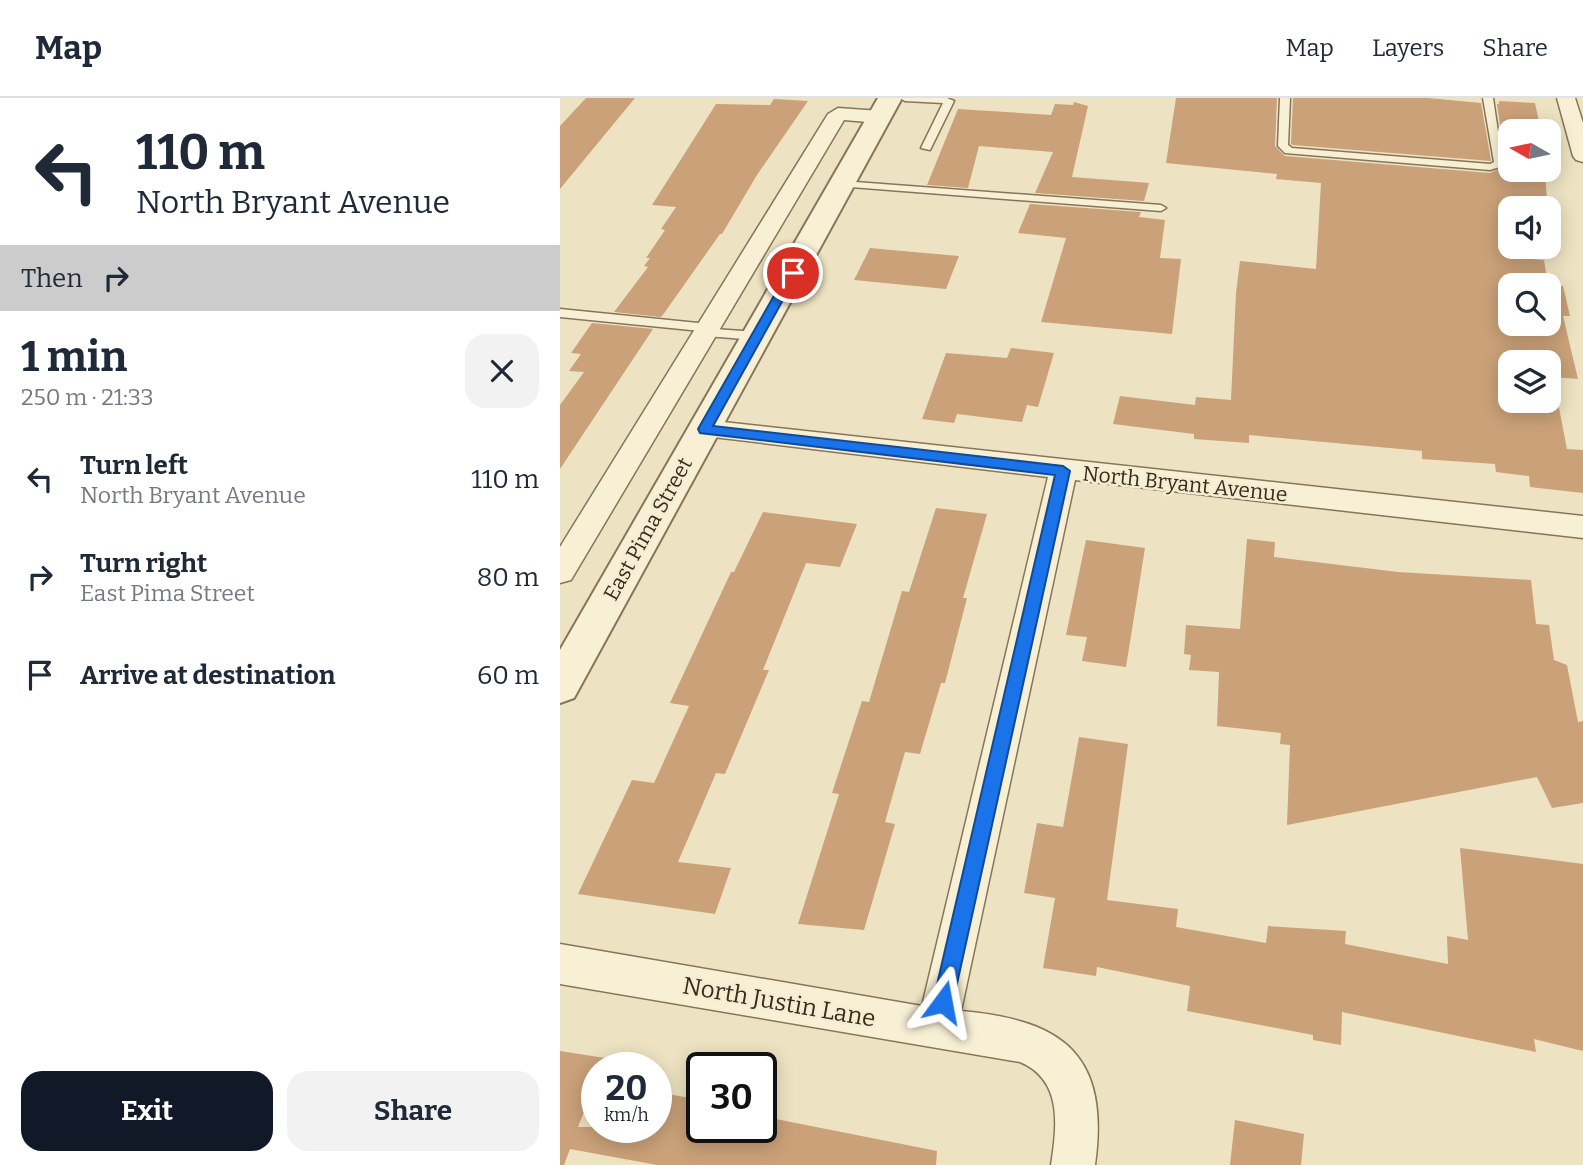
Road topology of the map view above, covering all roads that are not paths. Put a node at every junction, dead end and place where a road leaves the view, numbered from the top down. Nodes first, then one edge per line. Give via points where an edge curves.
1 (1285, 98) edge
2 (1488, 98) edge
3 (892, 104) edge
4 (1573, 105) edge
5 (926, 148) dead end
6 (1583, 156) edge
7 (842, 184) junction
8 (1161, 208) dead end
9 (560, 313) edge
10 (707, 330) junction
11 (757, 337) junction
12 (705, 429) junction
13 (1063, 471) junction
14 (1583, 527) edge
15 (560, 572) edge
16 (560, 686) edge
17 (560, 964) edge
18 (937, 1029) junction
19 (1073, 1165) edge

1 - 2 lane via 1283,146 1289,151 1490,167 1499,162
3 - 5 lane via 949,101
3 - 7 street, East Pima Street
3 - 10 street via 838,114
4 - 6 street
7 - 8 lane
7 - 11 street, East Pima Street
9 - 10 lane
10 - 11 lane
10 - 15 street
11 - 12 street, East Pima Street
12 - 13 street, North Bryant Avenue
12 - 16 street, East Pima Street
13 - 14 street, North Bryant Avenue
13 - 18 street
17 - 18 street, North Justin Lane
18 - 19 street, North Justin Lane via 998,1035 1036,1048 1059,1063 1078,1118

